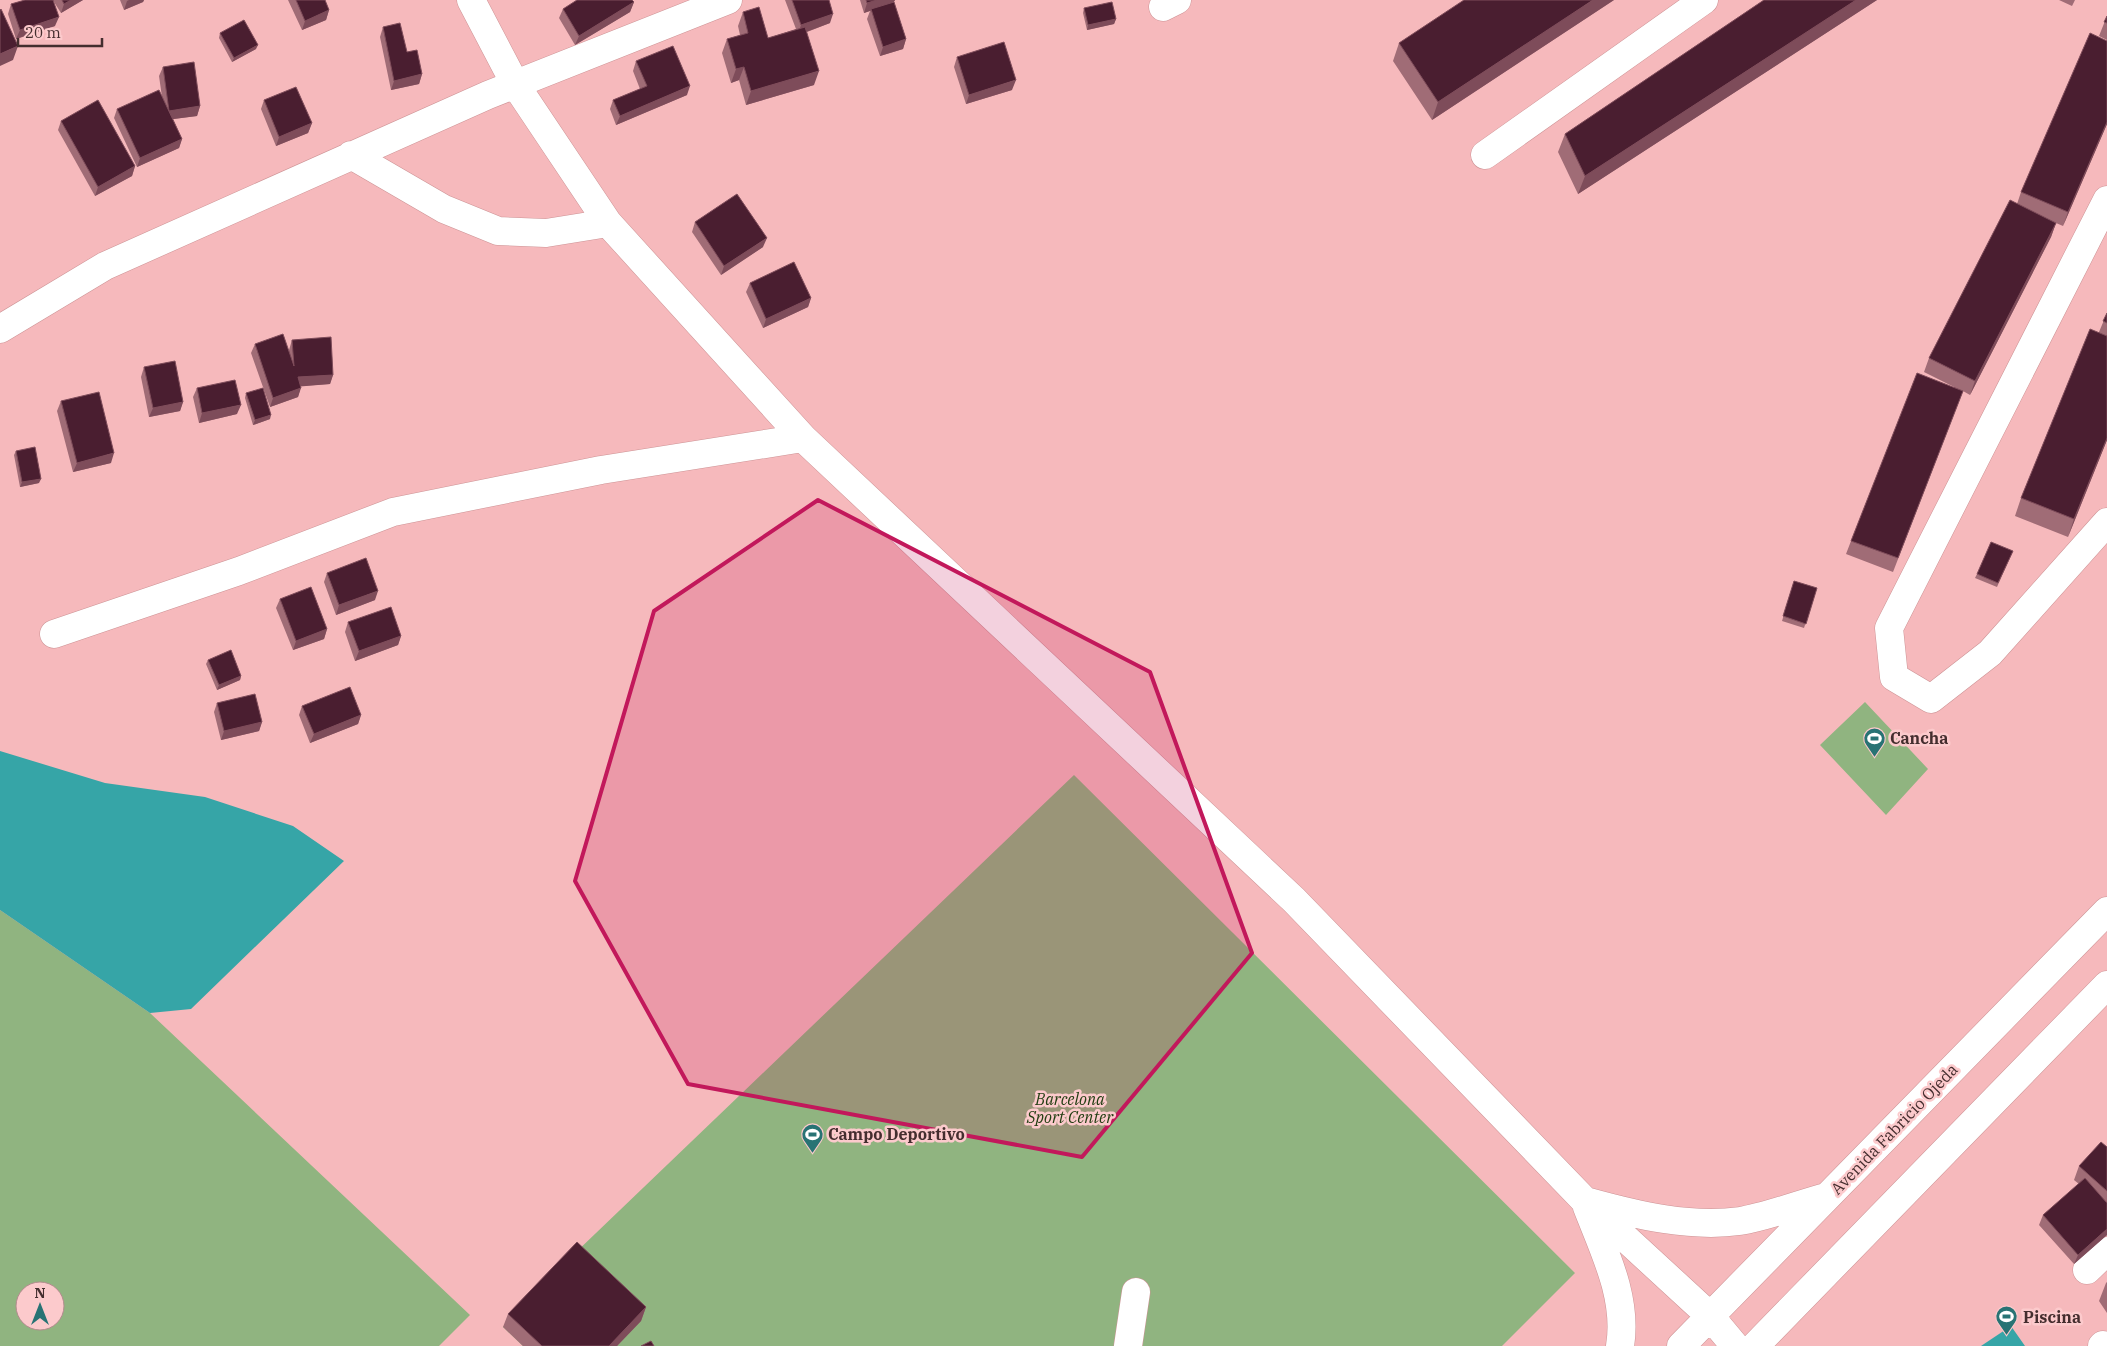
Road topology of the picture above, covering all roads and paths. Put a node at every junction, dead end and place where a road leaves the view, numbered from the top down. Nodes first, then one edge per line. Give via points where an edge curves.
1 (471, 0) edge
2 (728, 0) edge
3 (1704, 0) edge
4 (514, 84) junction
5 (351, 155) junction
6 (1485, 155) dead end
7 (2107, 200) edge
8 (608, 223) junction
9 (0, 329) edge
10 (803, 438) junction
11 (2107, 522) edge
12 (54, 634) dead end
13 (2107, 911) edge
14 (2107, 985) edge
15 (1827, 1197) junction
16 (1585, 1201) junction
17 (2107, 1251) edge
18 (2087, 1270) dead end
19 (1136, 1292) dead end
20 (1710, 1316) junction
21 (1128, 1346) edge
22 (1620, 1346) edge
23 (1680, 1346) edge
24 (1736, 1346) edge
25 (1755, 1346) edge

1 - 4 street
2 - 4 street
3 - 6 street
4 - 5 street
4 - 8 street
5 - 8 street via 444,209 498,231 546,233
5 - 9 street via 105,266
7 - 11 street via 1889,628 1894,677 1931,699 1990,653
8 - 10 street
10 - 12 street via 601,470 393,512 239,571
10 - 16 street via 1294,900
13 - 15 street, Avenida Fabricio Ojeda
14 - 25 street
15 - 16 street via 1740,1221 1692,1222 1633,1214
15 - 20 street, Avenida Fabricio Ojeda
16 - 20 street
16 - 22 street via 1617,1286 1623,1331
17 - 18 street
19 - 21 street
20 - 23 street, Avenida Fabricio Ojeda
20 - 24 street

